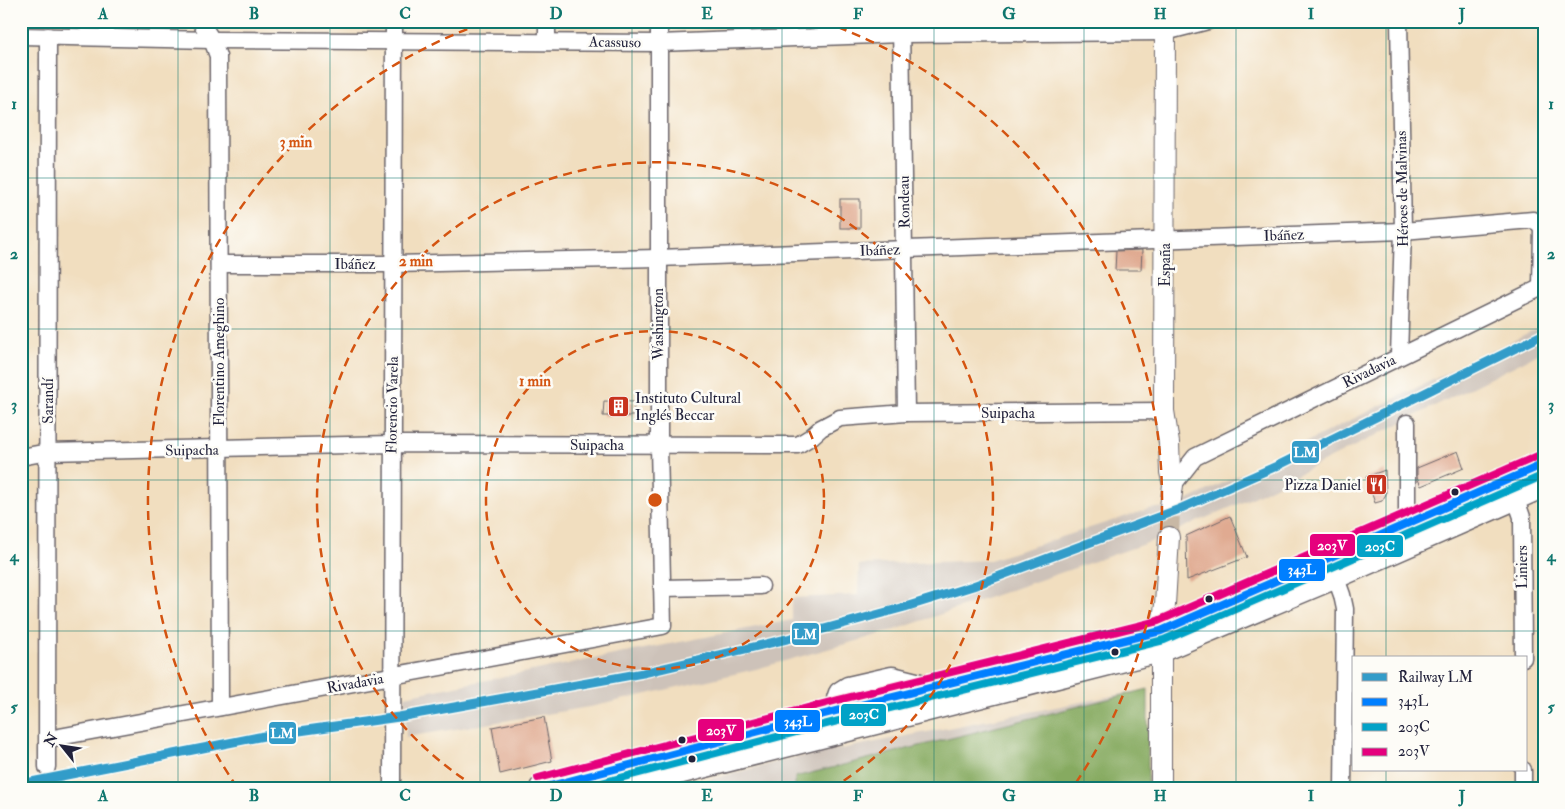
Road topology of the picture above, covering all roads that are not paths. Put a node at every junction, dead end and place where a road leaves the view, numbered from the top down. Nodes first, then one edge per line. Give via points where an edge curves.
1 (200, 21) edge
2 (394, 21) edge
3 (547, 21) edge
4 (659, 21) edge
5 (1208, 21) edge
6 (1399, 21) edge
7 (1165, 27) edge
8 (901, 28) edge
9 (21, 36) edge
10 (48, 36) junction
11 (212, 40) junction
12 (394, 41) junction
13 (547, 41) junction
14 (659, 43) junction
15 (1403, 231) junction
16 (1165, 240) junction
17 (904, 249) junction
18 (658, 258) junction
19 (219, 264) junction
20 (394, 264) junction
21 (1542, 287) edge
22 (1399, 356) junction
23 (1164, 411) junction
24 (906, 413) junction
25 (1407, 423) dead end
26 (1169, 443) junction
27 (392, 444) junction
28 (659, 446) junction
29 (219, 449) junction
30 (48, 452) junction
31 (21, 456) edge
32 (1195, 457) junction
33 (1544, 464) edge
34 (1173, 485) junction
35 (1544, 486) edge
36 (1512, 488) junction
37 (1170, 507) tunnel mouth
38 (1407, 524) junction
39 (1169, 538) tunnel mouth
40 (1332, 567) junction
41 (762, 586) dead end
42 (662, 588) junction
43 (663, 626) joint
44 (1160, 641) junction
45 (1523, 656) edge
46 (391, 677) junction
47 (220, 707) junction
48 (843, 720) junction
49 (48, 740) junction
50 (47, 767) dead end
51 (1523, 772) edge
52 (582, 782) edge
53 (392, 788) edge
54 (541, 788) edge
55 (619, 788) edge
56 (1161, 788) edge
57 (1343, 788) edge
58 (1524, 788) edge

1 - 11 street, Florentino Ameghino
2 - 12 street, Florencio Varela
3 - 13 street
4 - 14 street, Washington
5 - 7 street, Acassuso
6 - 15 street, Héroes de Malvinas
7 - 8 street, Acassuso
7 - 16 street, España
8 - 14 street, Acassuso
8 - 17 street, Rondeau
9 - 10 street, Acassuso
10 - 11 street, Acassuso
10 - 30 street, Sarandí
11 - 12 street, Acassuso
11 - 19 street, Florentino Ameghino via 218,56
12 - 13 street, Acassuso
12 - 20 street, Florencio Varela
13 - 14 street, Acassuso
14 - 18 street, Washington
15 - 16 street, Ibáñez
15 - 21 street, Ibáñez via 1533,220 1540,223 1542,229
15 - 22 street, Héroes de Malvinas
16 - 17 street, Ibáñez
16 - 23 street, España
17 - 18 street, Ibáñez
17 - 24 street, Rondeau
18 - 20 street, Ibáñez
18 - 28 street, Washington
19 - 20 street, Ibáñez
19 - 29 street, Florentino Ameghino
20 - 27 street, Florencio Varela
21 - 22 street, Rivadavia
22 - 32 street, Rivadavia
23 - 24 street, Suipacha
23 - 26 street, España
24 - 28 street, Suipacha via 840,418 798,445
25 - 38 street
26 - 32 street via 1177,452
26 - 34 street, España
27 - 28 street, Suipacha
27 - 29 street, Suipacha
27 - 46 street, Florencio Varela
28 - 42 street, Washington
29 - 30 street, Suipacha
29 - 47 street, Florentino Ameghino
30 - 31 street, Suipacha
30 - 49 street, Sarandí
32 - 34 street, Rivadavia
33 - 36 main road
34 - 37 street, España
35 - 36 main road
36 - 38 main road
36 - 40 main road
36 - 45 street, Liniers via 1522,517
38 - 40 main road
39 - 44 street
40 - 44 main road
40 - 57 street via 1345,609
41 - 42 street
42 - 43 street, Washington
43 - 46 street, Rivadavia
44 - 48 main road
44 - 48 main road via 931,688 892,678 848,688 840,693 838,699
44 - 56 street
46 - 47 street, Rivadavia
46 - 53 street, Florencio Varela
47 - 49 street, Rivadavia
48 - 52 main road via 684,752
48 - 55 main road
49 - 50 street, Sarandí
51 - 58 street
52 - 54 main road

